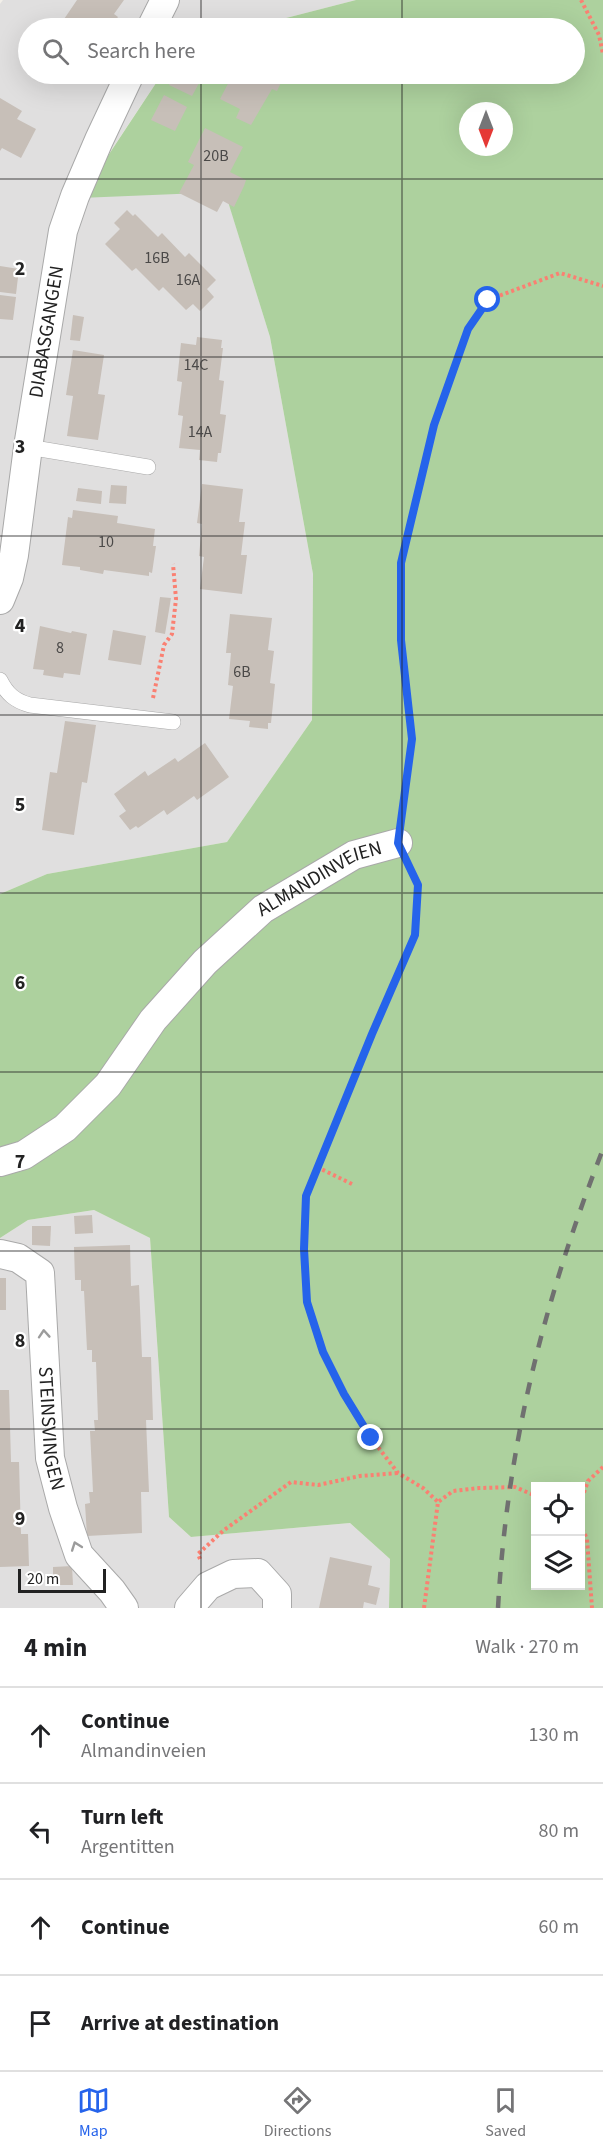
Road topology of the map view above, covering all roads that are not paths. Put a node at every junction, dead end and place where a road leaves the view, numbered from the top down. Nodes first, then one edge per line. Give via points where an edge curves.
1 (165, 0) edge
2 (157, 18) edge
3 (125, 84) edge
4 (28, 447) junction
5 (148, 466) dead end
6 (0, 600) edge
7 (0, 680) edge
8 (173, 722) dead end
9 (398, 843) road end
10 (0, 1162) edge
11 (0, 1254) edge
12 (124, 1608) edge
13 (189, 1608) edge
14 (277, 1608) edge

1 - 2 street
3 - 4 street, DIABASGANGEN via 63,231
4 - 5 lane
4 - 6 street, DIABASGANGEN via 14,555
7 - 8 lane via 17,701 30,705
9 - 10 street, ALMANDINVEIEN via 354,855 264,909 198,970 153,1020 108,1085 65,1128 24,1155
12 -> 11 street, STEINSVINGEN via 79,1555 60,1498 50,1458 40,1274 18,1258
13 - 14 street via 208,1586 233,1574 258,1573 277,1594

